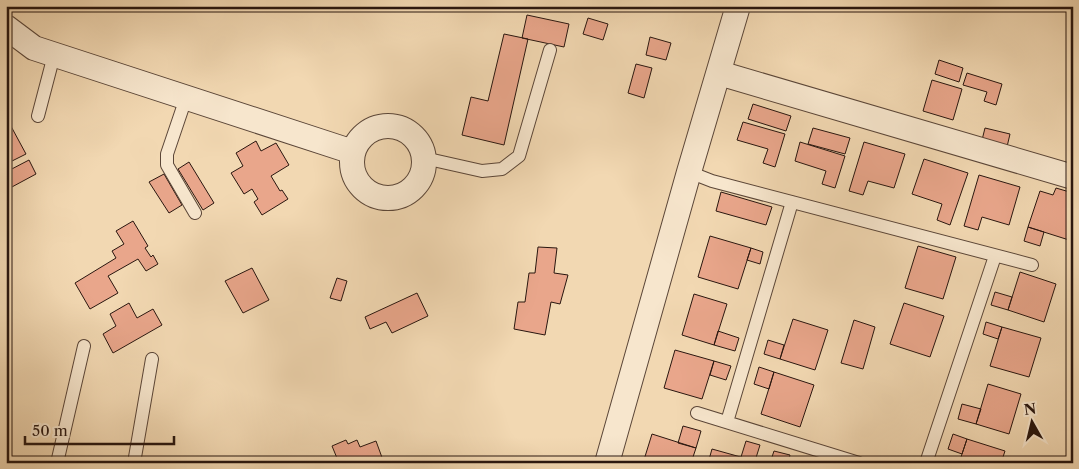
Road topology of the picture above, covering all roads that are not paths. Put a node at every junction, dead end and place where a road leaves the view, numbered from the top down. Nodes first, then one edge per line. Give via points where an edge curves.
1 (738, 6) edge
2 (6, 27) edge
3 (550, 50) dead end
4 (54, 54) junction
5 (719, 73) junction
6 (186, 98) junction
7 (38, 116) dead end
8 (353, 152) junction
9 (424, 158) junction
10 (689, 172) junction
11 (1073, 177) edge
12 (792, 202) junction
13 (195, 213) dead end
14 (995, 256) junction
15 (1032, 266) dead end
16 (84, 346) dead end
17 (152, 359) dead end
18 (697, 413) dead end
19 (727, 422) junction
20 (57, 463) edge
21 (134, 463) edge
22 (607, 463) edge
23 (858, 463) edge
24 (926, 463) edge

1 - 5 street
2 - 4 street via 34,48
3 - 9 lane via 518,156 502,169 482,171
4 - 6 street
4 - 7 lane
5 - 10 street
5 - 11 street
6 - 8 street
6 - 13 lane via 167,154 167,165
8 - 9 street via 370,130 391,126 411,134 420,145
8 - 9 street via 352,168 358,182 369,193 385,198 400,196 414,187 422,174
10 - 12 lane
10 - 22 street
12 - 14 lane
12 - 19 lane
14 - 15 lane
14 - 24 lane
16 - 20 lane
17 - 21 lane
18 - 19 lane
19 - 23 lane

